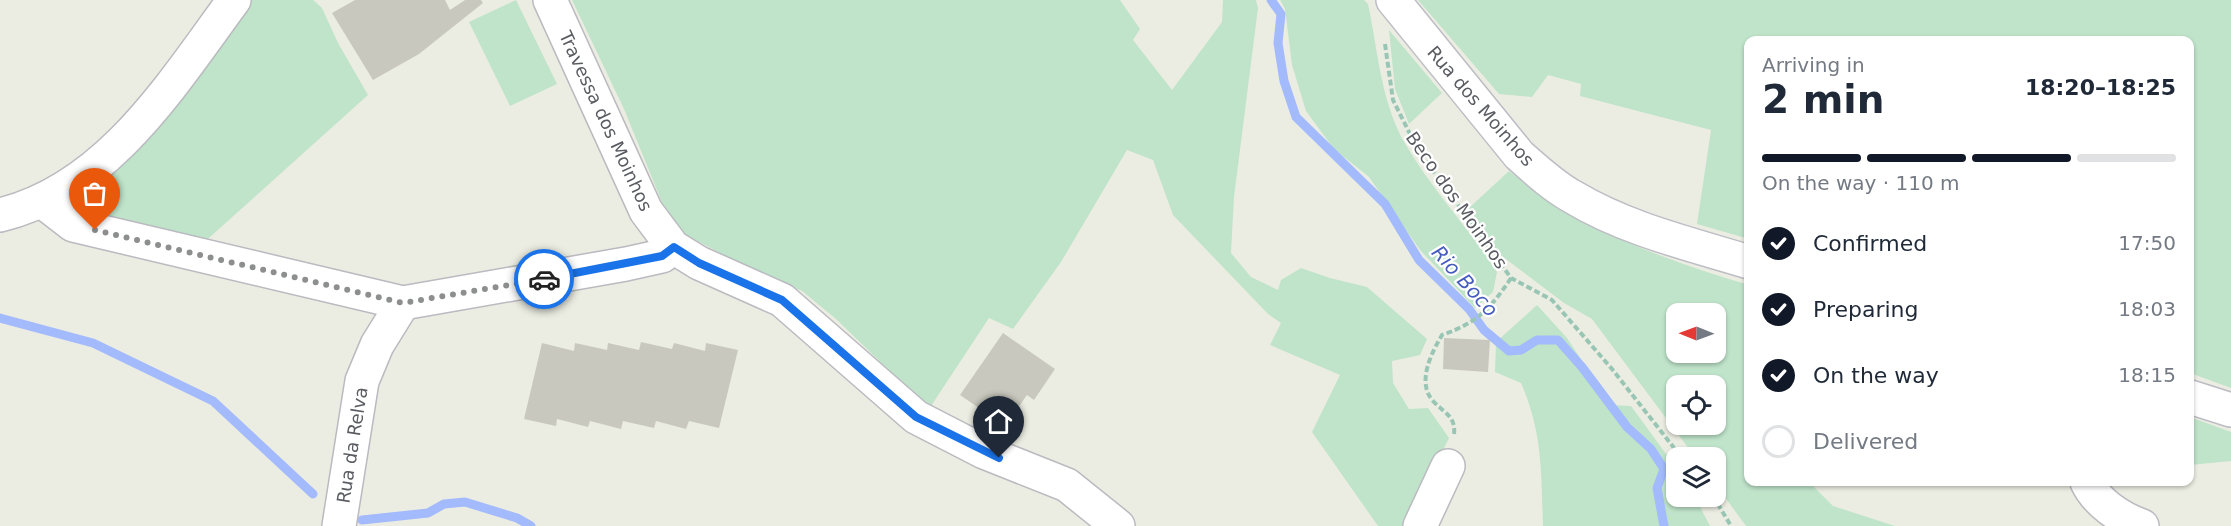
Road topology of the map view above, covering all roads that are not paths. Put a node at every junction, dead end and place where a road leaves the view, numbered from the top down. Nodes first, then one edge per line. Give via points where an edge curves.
1 (234, 0) edge
2 (550, 0) edge
3 (1393, 0) edge
4 (42, 201) junction
5 (0, 215) edge
6 (674, 247) junction
7 (1744, 260) edge
8 (403, 303) junction
9 (2194, 398) edge
10 (2231, 410) edge
11 (1448, 466) road end
12 (2089, 486) edge
13 (339, 526) edge
14 (1119, 526) edge
15 (1419, 526) edge
16 (2142, 526) edge

1 - 4 street via 124,142 92,169
2 - 6 street, Travessa dos Moinhos via 646,211
3 - 7 street, Rua dos Moinhos via 1519,155 1543,176 1607,214
4 - 5 street
4 - 8 street via 73,225
6 - 8 street via 662,256 626,264
6 - 14 street, Travessa dos Moinhos via 699,263 782,300 916,417 984,452 1067,485
8 - 13 street, Rua da Relva via 377,345 362,381
9 - 10 street
11 - 15 street
12 - 16 street via 2105,505

